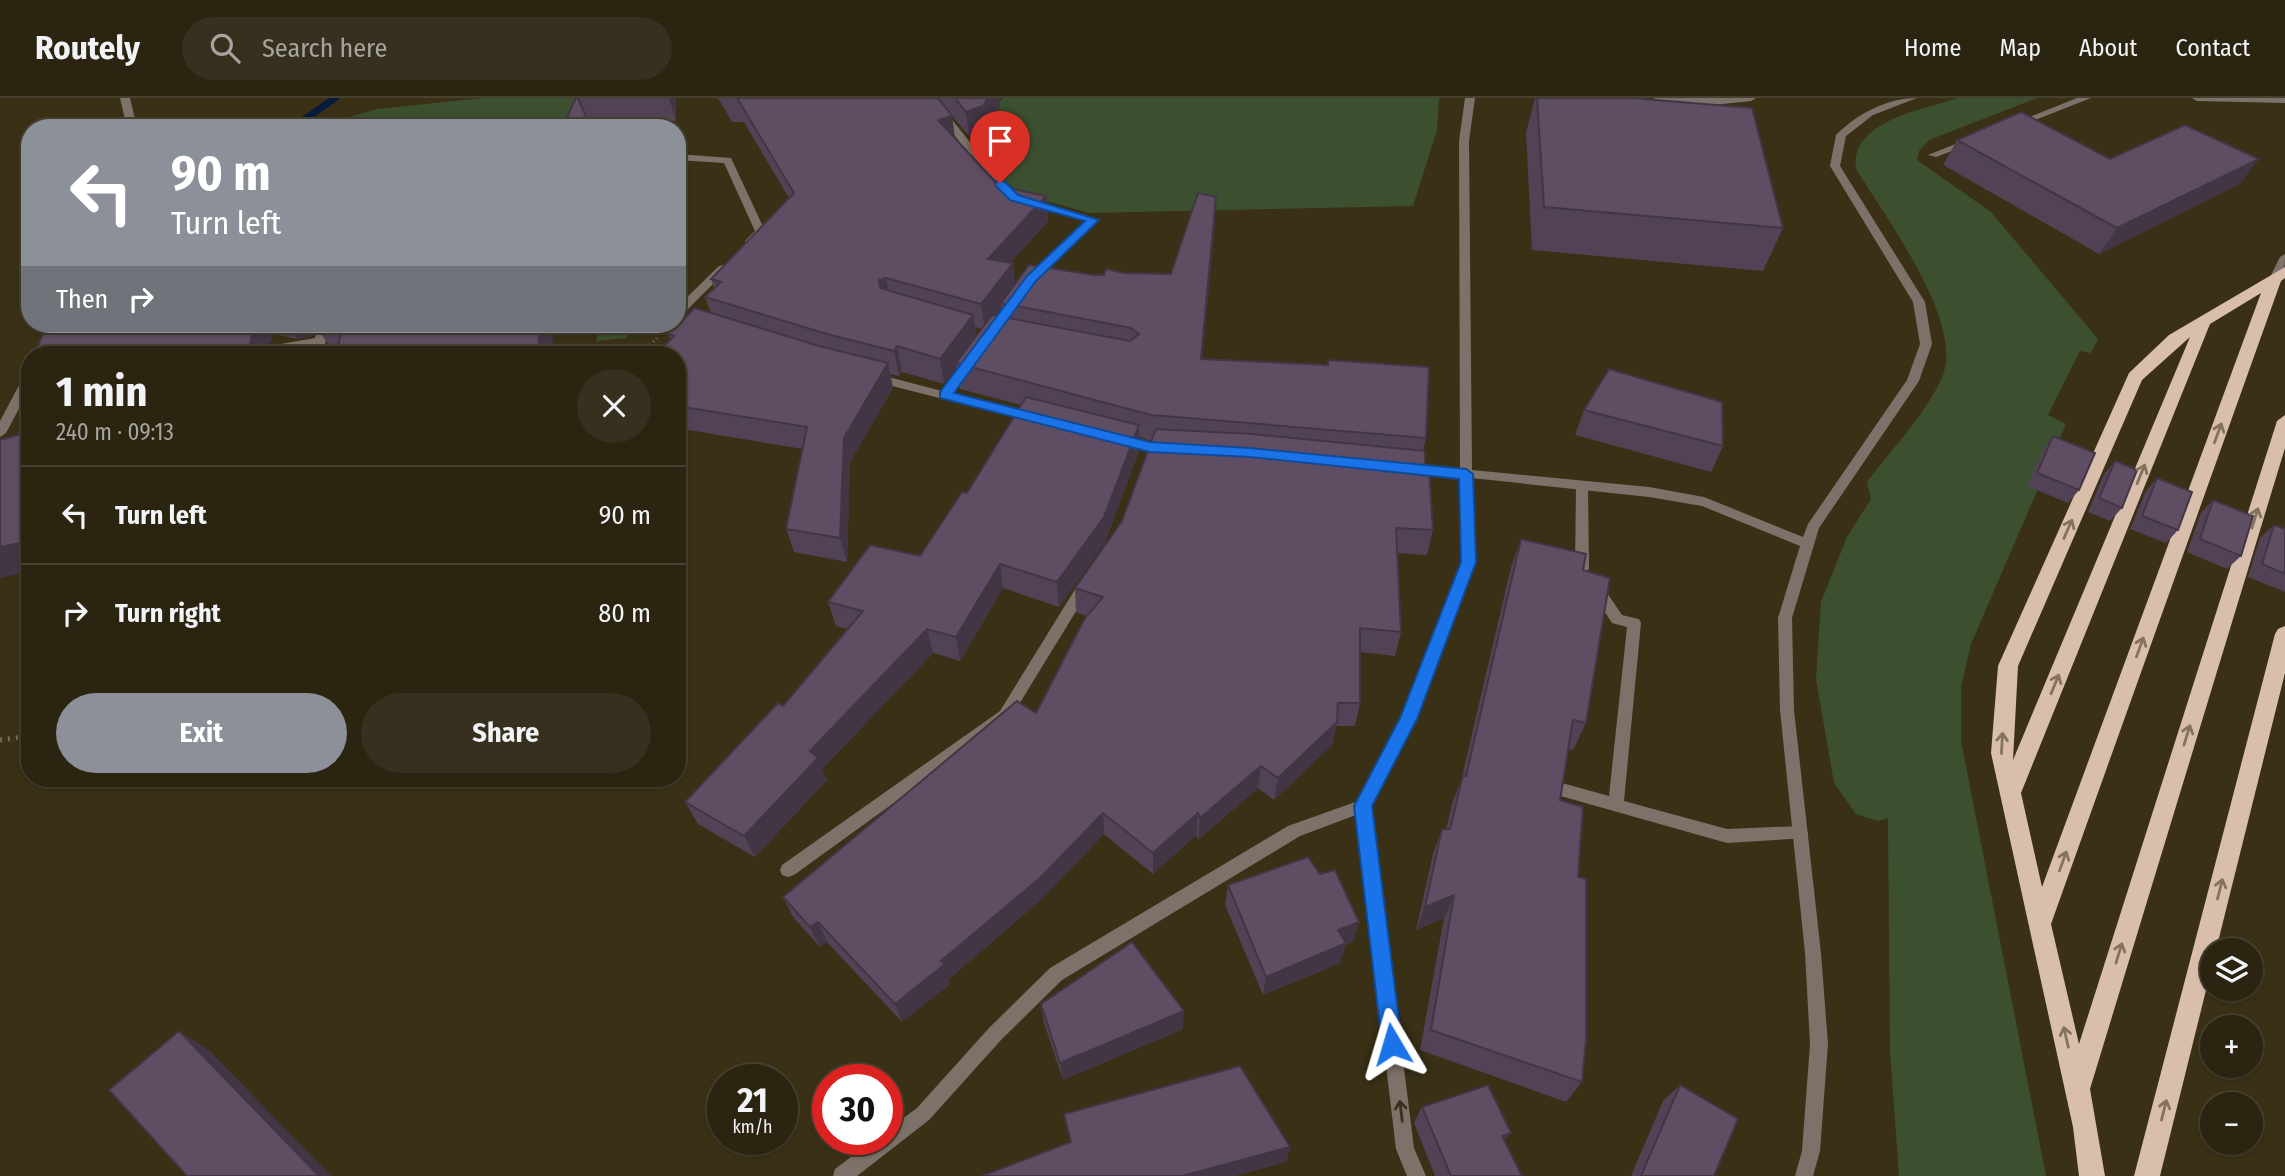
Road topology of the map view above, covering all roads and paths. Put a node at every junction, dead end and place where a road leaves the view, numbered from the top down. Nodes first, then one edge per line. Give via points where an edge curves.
1 (124, 98) edge
2 (919, 98) edge
3 (1470, 98) edge
4 (1658, 98) edge
5 (1751, 98) edge
6 (1912, 98) edge
7 (2086, 98) edge
8 (2197, 98) edge
9 (2285, 100) edge
10 (130, 119) edge
11 (2010, 127) edge
12 (1984, 136) edge
13 (1933, 155) dead end
14 (686, 158) edge
15 (742, 250) edge
16 (2285, 257) edge
17 (733, 259) edge
18 (2279, 275) edge
19 (1024, 289) edge
20 (686, 306) edge
21 (686, 318) edge
22 (2204, 321) junction
23 (715, 329) edge
24 (320, 333) edge
25 (318, 341) junction
26 (291, 346) edge
27 (318, 346) edge
28 (974, 357) edge
29 (856, 372) edge
30 (945, 395) junction
31 (21, 402) edge
32 (1046, 421) edge
33 (2285, 421) edge
34 (0, 433) edge
35 (1111, 437) edge
36 (1175, 448) edge
37 (1399, 468) edge
38 (1466, 474) junction
39 (1582, 486) junction
40 (1808, 544) junction
41 (1098, 567) edge
42 (2285, 634) edge
43 (21, 737) edge
44 (0, 740) edge
45 (1562, 790) edge
46 (2010, 793) junction
47 (1616, 805) junction
48 (1363, 806) junction
49 (1800, 833) junction
50 (788, 870) dead end
51 (2040, 925) junction
52 (2077, 1088) junction
53 (842, 1176) edge
54 (1417, 1176) edge
55 (1804, 1176) edge
56 (2091, 1176) edge
57 (2147, 1176) edge

1 - 10 street
2 - 19 street via 938,108 1014,198 1093,220
3 - 38 street via 1464,141
4 - 5 street via 1713,102
6 - 40 street via 1870,113 1840,135 1835,166 1919,302 1926,344 1913,381 1813,527
7 - 11 street
8 - 9 street
12 - 13 street
14 - 15 street via 728,160 760,231
16 - 18 street
17 - 20 street
18 - 22 highway
51 -> 18 highway
21 - 23 street
46 -> 22 highway
46 -> 22 highway via 2001,753 2008,666 2136,377 2175,339
24 - 25 street
25 - 26 street
25 - 27 street
28 - 30 street
29 - 30 street
30 - 32 street
31 - 34 street
52 -> 33 highway
35 - 36 street via 1148,453
37 - 38 street
38 - 39 street
38 - 48 street via 1468,562 1408,719
39 - 40 street via 1704,502
39 - 47 street via 1580,566 1618,619 1634,623
40 - 49 street via 1785,618 1787,709
41 - 50 street via 1005,715
57 -> 42 highway
43 - 44 path
45 - 47 street
46 - 51 highway
47 - 49 street via 1727,836
48 - 53 street via 1294,831 1056,974 923,1115
54 -> 48 street via 1405,1149
49 - 55 street via 1819,1044 1811,1151
52 -> 51 highway
52 - 56 highway

